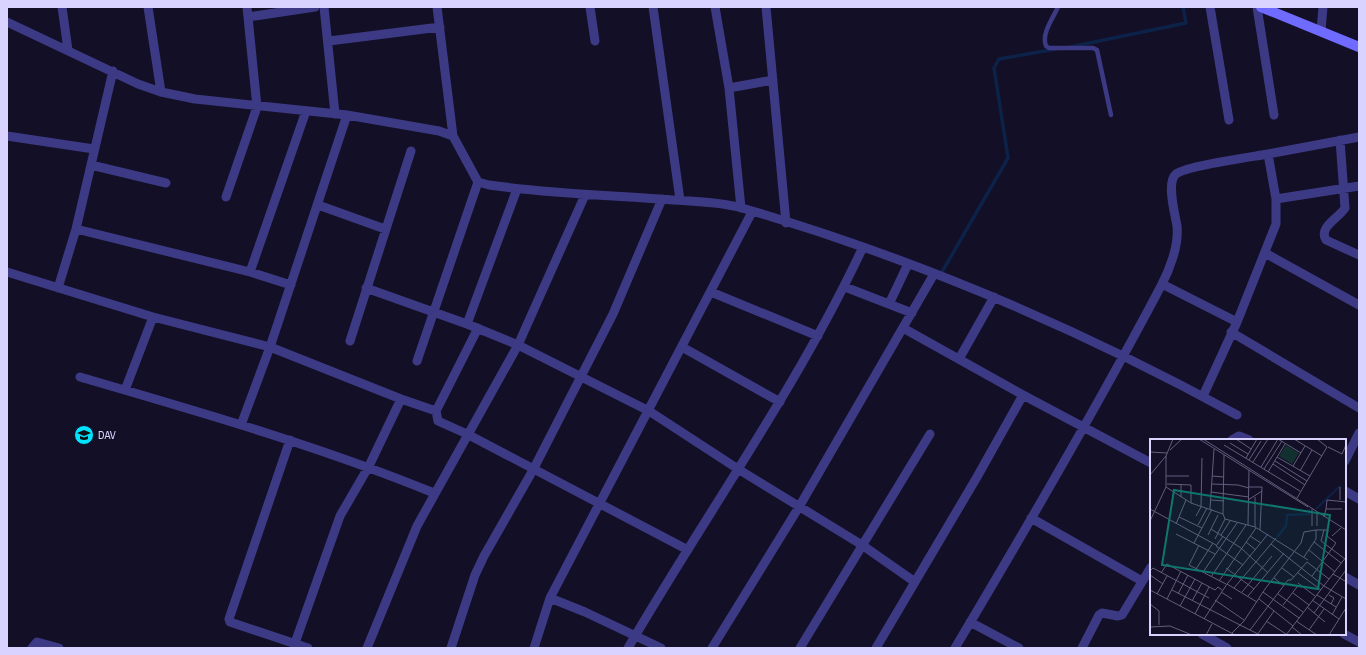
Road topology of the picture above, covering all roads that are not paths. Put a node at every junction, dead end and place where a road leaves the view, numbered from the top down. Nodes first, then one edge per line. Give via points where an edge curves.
1 (62, 7) edge
2 (148, 7) edge
3 (247, 7) edge
4 (315, 7) edge
5 (324, 7) edge
6 (437, 7) edge
7 (590, 7) edge
8 (653, 7) edge
9 (714, 7) edge
10 (766, 7) edge
11 (1058, 7) edge
12 (1210, 7) edge
13 (1257, 7) edge
14 (1262, 7) edge
15 (1323, 7) edge
16 (248, 17) junction
17 (7, 22) edge
18 (440, 27) junction
19 (1321, 31) junction
20 (329, 41) junction
21 (594, 41) dead end
22 (1359, 47) edge
23 (68, 50) junction
24 (113, 71) junction
25 (773, 80) junction
26 (729, 88) junction
27 (161, 92) junction
28 (257, 107) junction
29 (306, 111) junction
30 (335, 114) junction
31 (1274, 114) dead end
32 (347, 115) junction
33 (1111, 115) dead end
34 (1229, 120) dead end
35 (7, 136) edge
36 (454, 136) junction
37 (1359, 137) edge
38 (1340, 140) junction
39 (94, 149) junction
40 (411, 151) dead end
41 (1268, 154) junction
42 (91, 165) junction
43 (478, 182) junction
44 (166, 183) dead end
45 (1359, 186) edge
46 (1344, 188) junction
47 (517, 189) junction
48 (585, 195) junction
49 (226, 197) dead end
50 (662, 199) junction
51 (1276, 199) junction
52 (680, 200) junction
53 (318, 205) junction
54 (741, 208) junction
55 (752, 212) junction
56 (786, 223) junction
57 (76, 229) junction
58 (386, 229) junction
59 (863, 247) junction
60 (1265, 253) junction
61 (1359, 255) edge
62 (908, 264) junction
63 (7, 272) edge
64 (250, 272) junction
65 (934, 274) junction
66 (1162, 284) junction
67 (291, 285) junction
68 (845, 287) junction
69 (58, 288) junction
70 (366, 288) junction
71 (711, 292) junction
72 (994, 297) junction
73 (889, 304) junction
74 (1359, 305) edge
75 (434, 312) junction
76 (912, 313) junction
77 (153, 317) junction
78 (1237, 322) junction
79 (467, 324) junction
80 (478, 328) junction
81 (903, 328) junction
82 (1232, 332) junction
83 (818, 336) junction
84 (350, 341) dead end
85 (518, 345) junction
86 (270, 347) junction
87 (682, 347) junction
88 (1122, 355) junction
89 (959, 359) junction
90 (417, 362) dead end
91 (580, 377) junction
92 (80, 378) dead end
93 (125, 390) junction
94 (1023, 395) junction
95 (1203, 396) junction
96 (401, 399) junction
97 (780, 402) junction
98 (1359, 408) edge
99 (436, 411) junction
100 (649, 411) junction
101 (1237, 415) dead end
102 (240, 425) junction
103 (1084, 427) junction
104 (1359, 433) edge
105 (467, 434) junction
106 (930, 434) dead end
107 (1234, 439) edge
108 (1246, 439) edge
109 (290, 440) junction
110 (1346, 460) edge
111 (1150, 462) edge
112 (369, 466) junction
113 (533, 470) junction
114 (738, 470) junction
115 (1346, 492) edge
116 (434, 493) junction
117 (1359, 499) edge
118 (598, 504) junction
119 (799, 507) junction
120 (1031, 518) junction
121 (862, 545) junction
122 (688, 550) junction
123 (1150, 569) edge
124 (1346, 578) edge
125 (1142, 581) junction
126 (915, 582) junction
127 (1359, 585) edge
128 (550, 598) junction
129 (970, 622) junction
130 (1204, 635) edge
131 (1346, 635) edge
132 (635, 636) junction
133 (1359, 642) edge
134 (295, 644) junction
135 (32, 648) edge
136 (59, 648) edge
137 (308, 648) edge
138 (367, 648) edge
139 (450, 648) edge
140 (534, 648) edge
141 (628, 648) edge
142 (662, 648) edge
143 (712, 648) edge
144 (800, 648) edge
145 (876, 648) edge
146 (955, 648) edge
147 (1020, 648) edge
148 (1082, 648) edge
149 (1227, 648) edge

1 - 23 street
2 - 27 street
3 - 16 street
4 - 16 street
5 - 20 street
6 - 18 street
7 - 21 street
8 - 52 street
9 - 26 street
10 - 25 street
11 - 33 lane via 1044,42 1049,48 1097,50
12 - 34 street
13 - 31 street
14 - 19 street
15 - 19 street
16 - 28 street
17 - 23 street
18 - 20 street
18 - 36 street
19 - 22 street
20 - 30 street
23 - 24 street
24 - 27 street
24 - 39 street
25 - 26 street
25 - 56 street
26 - 54 street
27 - 28 street
28 - 29 street
28 - 49 street
29 - 30 street
29 - 64 street
30 - 32 street
32 - 36 street via 439,131
32 - 53 street
35 - 39 street
36 - 43 street
37 - 38 street
38 - 41 street
38 - 46 street
39 - 42 street
40 - 58 street
41 - 51 street
41 - 66 street via 1228,160 1176,174 1172,180 1171,190 1178,235
42 - 44 street
42 - 57 street
43 - 47 street
43 - 75 street
45 - 46 street
46 - 51 street
46 - 61 street via 1345,208 1326,227 1324,236 1326,240
47 - 48 street
47 - 79 street
48 - 50 street
48 - 85 street
50 - 52 street
50 - 91 street via 613,314
51 - 60 street via 1276,224
52 - 54 street
53 - 58 street
53 - 67 street
54 - 55 street
55 - 56 street
55 - 71 street
56 - 59 street
57 - 64 street
57 - 69 street
58 - 70 street
59 - 62 street
59 - 68 street
60 - 74 street
60 - 78 street
62 - 65 street
62 - 73 street
63 - 69 street
64 - 67 street
65 - 72 street
65 - 76 street
66 - 78 street
66 - 88 street
67 - 86 street
68 - 73 street
68 - 83 street
69 - 77 street
70 - 75 street
70 - 84 street
71 - 83 street
71 - 87 street
72 - 88 street
72 - 89 street
73 - 76 street
75 - 79 street
75 - 90 street
76 - 81 street
77 - 86 street
77 - 93 street
78 - 82 street
79 - 80 street
80 - 85 street
80 - 99 street
81 - 89 street
81 - 119 street
82 - 95 street
82 - 98 street
83 - 97 street
85 - 91 street
85 - 105 street
86 - 96 street
86 - 102 street
87 - 97 street
87 - 100 street
88 - 95 street
88 - 103 street
89 - 94 street
91 - 100 street
91 - 113 street
92 - 93 street
93 - 102 street
94 - 103 street
94 - 126 street
95 - 101 street
96 - 99 street
96 - 112 street
97 - 114 street
99 - 105 street via 438,421
100 - 114 street
100 - 118 street
102 - 109 street
103 - 111 street
103 - 120 street
104 - 110 street
105 - 113 street
105 - 116 street
106 - 121 street
107 - 108 street via 1239,436
109 - 112 street
109 - 134 street via 229,619 230,622
112 - 116 street
112 - 134 street via 333,534
113 - 118 street
113 - 139 street via 478,569
114 - 119 street
114 - 122 street
115 - 117 street
116 - 138 street via 406,550
118 - 122 street
118 - 128 street
119 - 121 street
119 - 143 street
120 - 125 street
120 - 129 street
121 - 126 street
121 - 144 street
122 - 132 street
123 - 125 street
124 - 127 street
125 - 148 street via 1122,615 1099,615
126 - 145 street
128 - 132 street
128 - 140 street
129 - 146 street
129 - 147 street
130 - 149 street
131 - 133 street
132 - 141 street
132 - 142 street
134 - 137 street
135 - 136 street via 37,642

